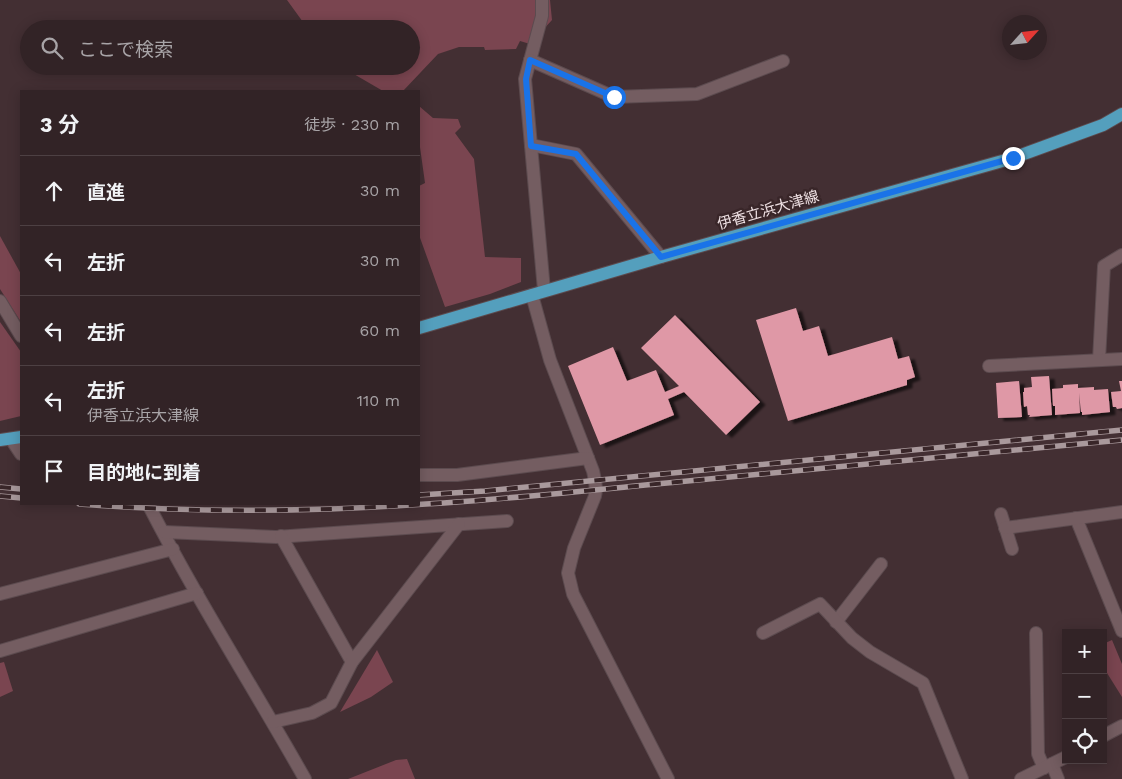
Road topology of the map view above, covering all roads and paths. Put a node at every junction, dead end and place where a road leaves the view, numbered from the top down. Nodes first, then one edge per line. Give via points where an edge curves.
1 (542, 0) edge
2 (530, 60) junction
3 (783, 61) dead end
4 (1122, 114) edge
5 (531, 146) junction
6 (1122, 255) edge
7 (661, 257) junction
8 (544, 290) junction
9 (532, 295) junction
10 (0, 301) edge
11 (420, 328) edge
12 (20, 334) edge
13 (1122, 359) edge
14 (1099, 360) junction
15 (989, 366) dead end
16 (11, 438) edge
17 (20, 452) edge
18 (588, 458) junction
19 (420, 475) edge
20 (149, 505) edge
21 (1122, 512) edge
22 (1002, 514) dead end
23 (1076, 518) junction
24 (507, 521) dead end
25 (459, 524) junction
26 (1005, 528) junction
27 (164, 532) junction
28 (281, 536) junction
29 (1012, 549) dead end
30 (173, 550) junction
31 (881, 564) dead end
32 (197, 593) junction
33 (0, 594) edge
34 (836, 622) junction
35 (1122, 631) edge
36 (1036, 632) dead end
37 (763, 633) dead end
38 (0, 651) edge
39 (352, 662) junction
40 (273, 722) junction
41 (1122, 726) edge
42 (1107, 734) edge
43 (1062, 759) edge
44 (1048, 766) junction
45 (305, 779) edge
46 (668, 779) edge
47 (962, 779) edge
48 (1021, 779) edge
49 (1058, 779) edge

1 - 2 street via 542,16
2 - 3 street via 614,97 697,94
2 - 5 street via 526,79
4 - 7 main road, 伊香立浜大津線 via 1103,125 1013,158
5 - 7 street via 576,154
5 - 8 street
6 - 14 street via 1104,266
7 - 8 main road, 伊香立浜大津線
8 - 9 main road, 伊香立浜大津線
9 - 11 main road, 伊香立浜大津線
9 - 18 street via 550,360
10 - 12 street
13 - 14 street
14 - 15 street
16 - 17 street
18 - 19 street via 457,476
18 - 46 street via 596,490 568,573 573,594
20 - 27 street
21 - 23 street
22 - 26 street
23 - 26 street
23 - 35 street
24 - 25 street
25 - 28 street
25 - 39 street
26 - 29 street
27 - 28 street
27 - 30 street
28 - 39 street
30 - 32 street
30 - 33 street
31 - 34 street
32 - 38 street
32 - 40 street
34 - 37 street via 820,604
34 - 47 street via 870,652 923,683
36 - 44 street via 1038,754
39 - 40 street via 331,703 312,713
40 - 45 street
41 - 42 street
43 - 44 street
44 - 48 street
44 - 49 street

